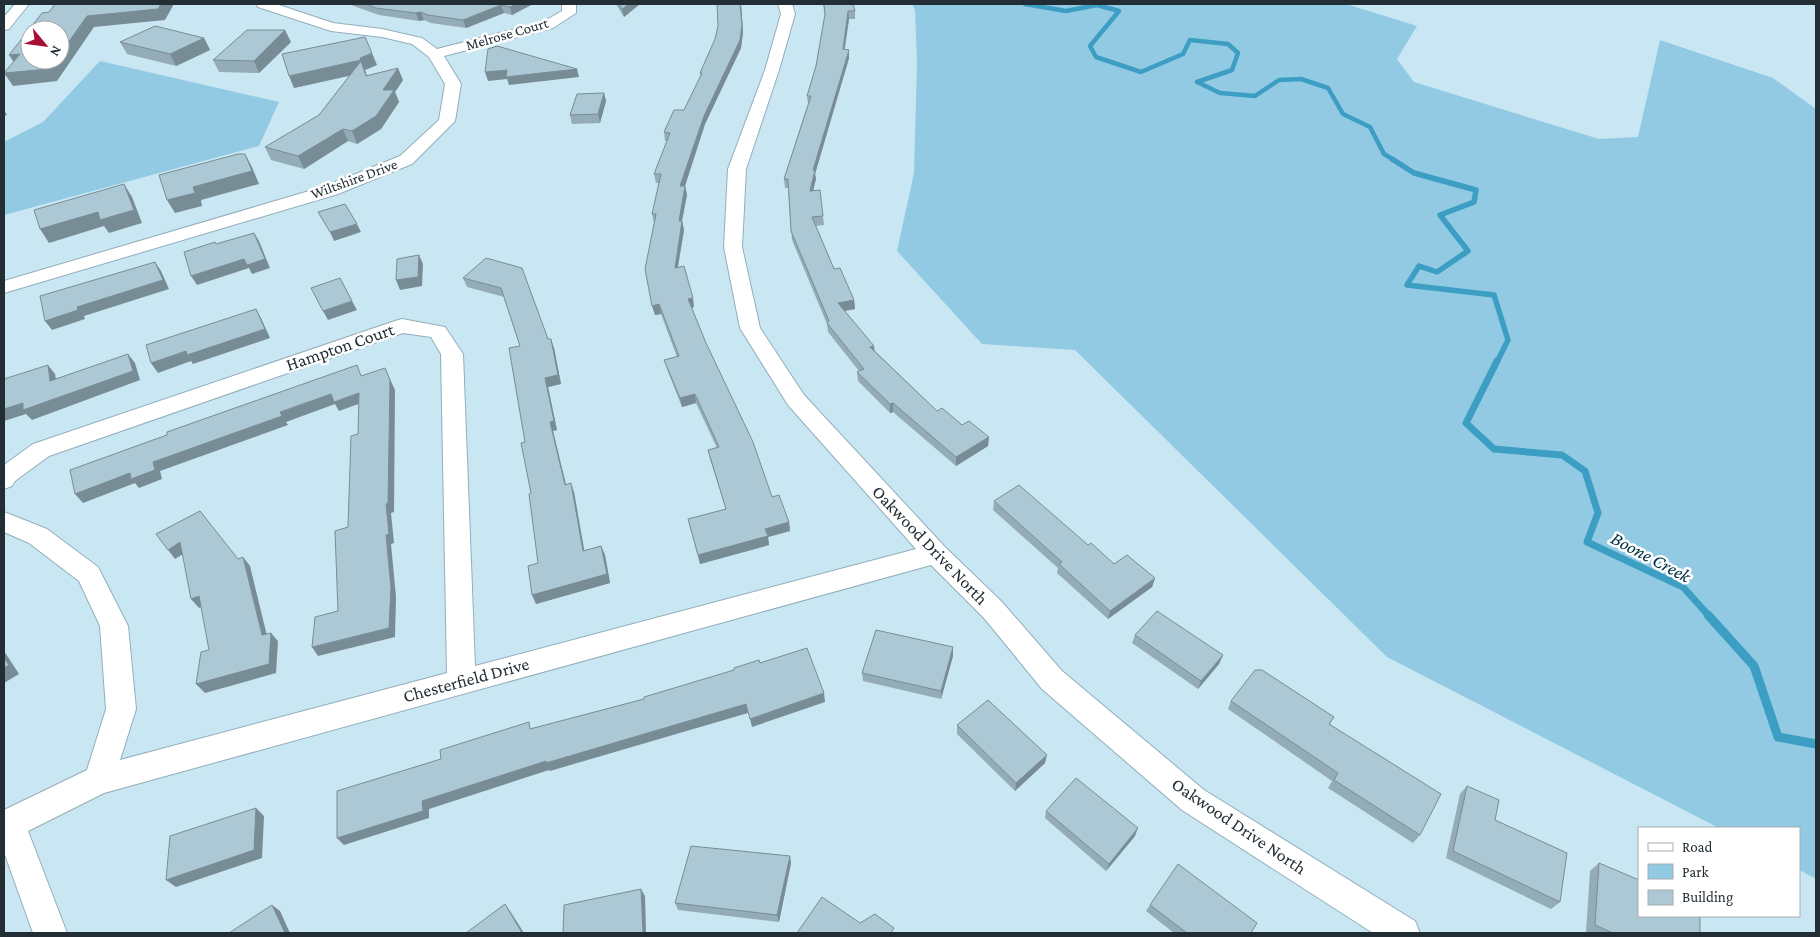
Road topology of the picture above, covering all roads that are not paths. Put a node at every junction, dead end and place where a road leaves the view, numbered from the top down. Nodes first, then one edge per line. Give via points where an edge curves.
1 (22, 4) edge
2 (263, 4) edge
3 (568, 4) edge
4 (785, 4) edge
5 (4, 26) edge
6 (435, 54) junction
7 (4, 287) edge
8 (4, 480) edge
9 (4, 521) edge
10 (936, 554) junction
11 (461, 681) junction
12 (99, 780) junction
13 (6, 825) edge
14 (50, 933) edge
15 (1403, 933) edge

1 - 5 street
2 - 6 street, Wiltshire Drive via 331,27 417,41
3 - 6 street, Melrose Court via 569,13 548,25
4 - 10 street, Oakwood Drive North via 788,14 737,169 734,247 750,328 796,400
6 - 7 street, Wiltshire Drive via 453,84 447,120 406,160 332,190
8 - 11 street, Hampton Court via 41,450 352,342 402,326 438,332 452,354
9 - 12 street via 38,536 89,574 114,626 121,709
10 - 11 street, Chesterfield Drive
10 - 15 street, Oakwood Drive North via 993,610 1052,680 1193,800
11 - 12 street, Chesterfield Drive
12 - 13 street, Chesterfield Drive
13 - 14 street

